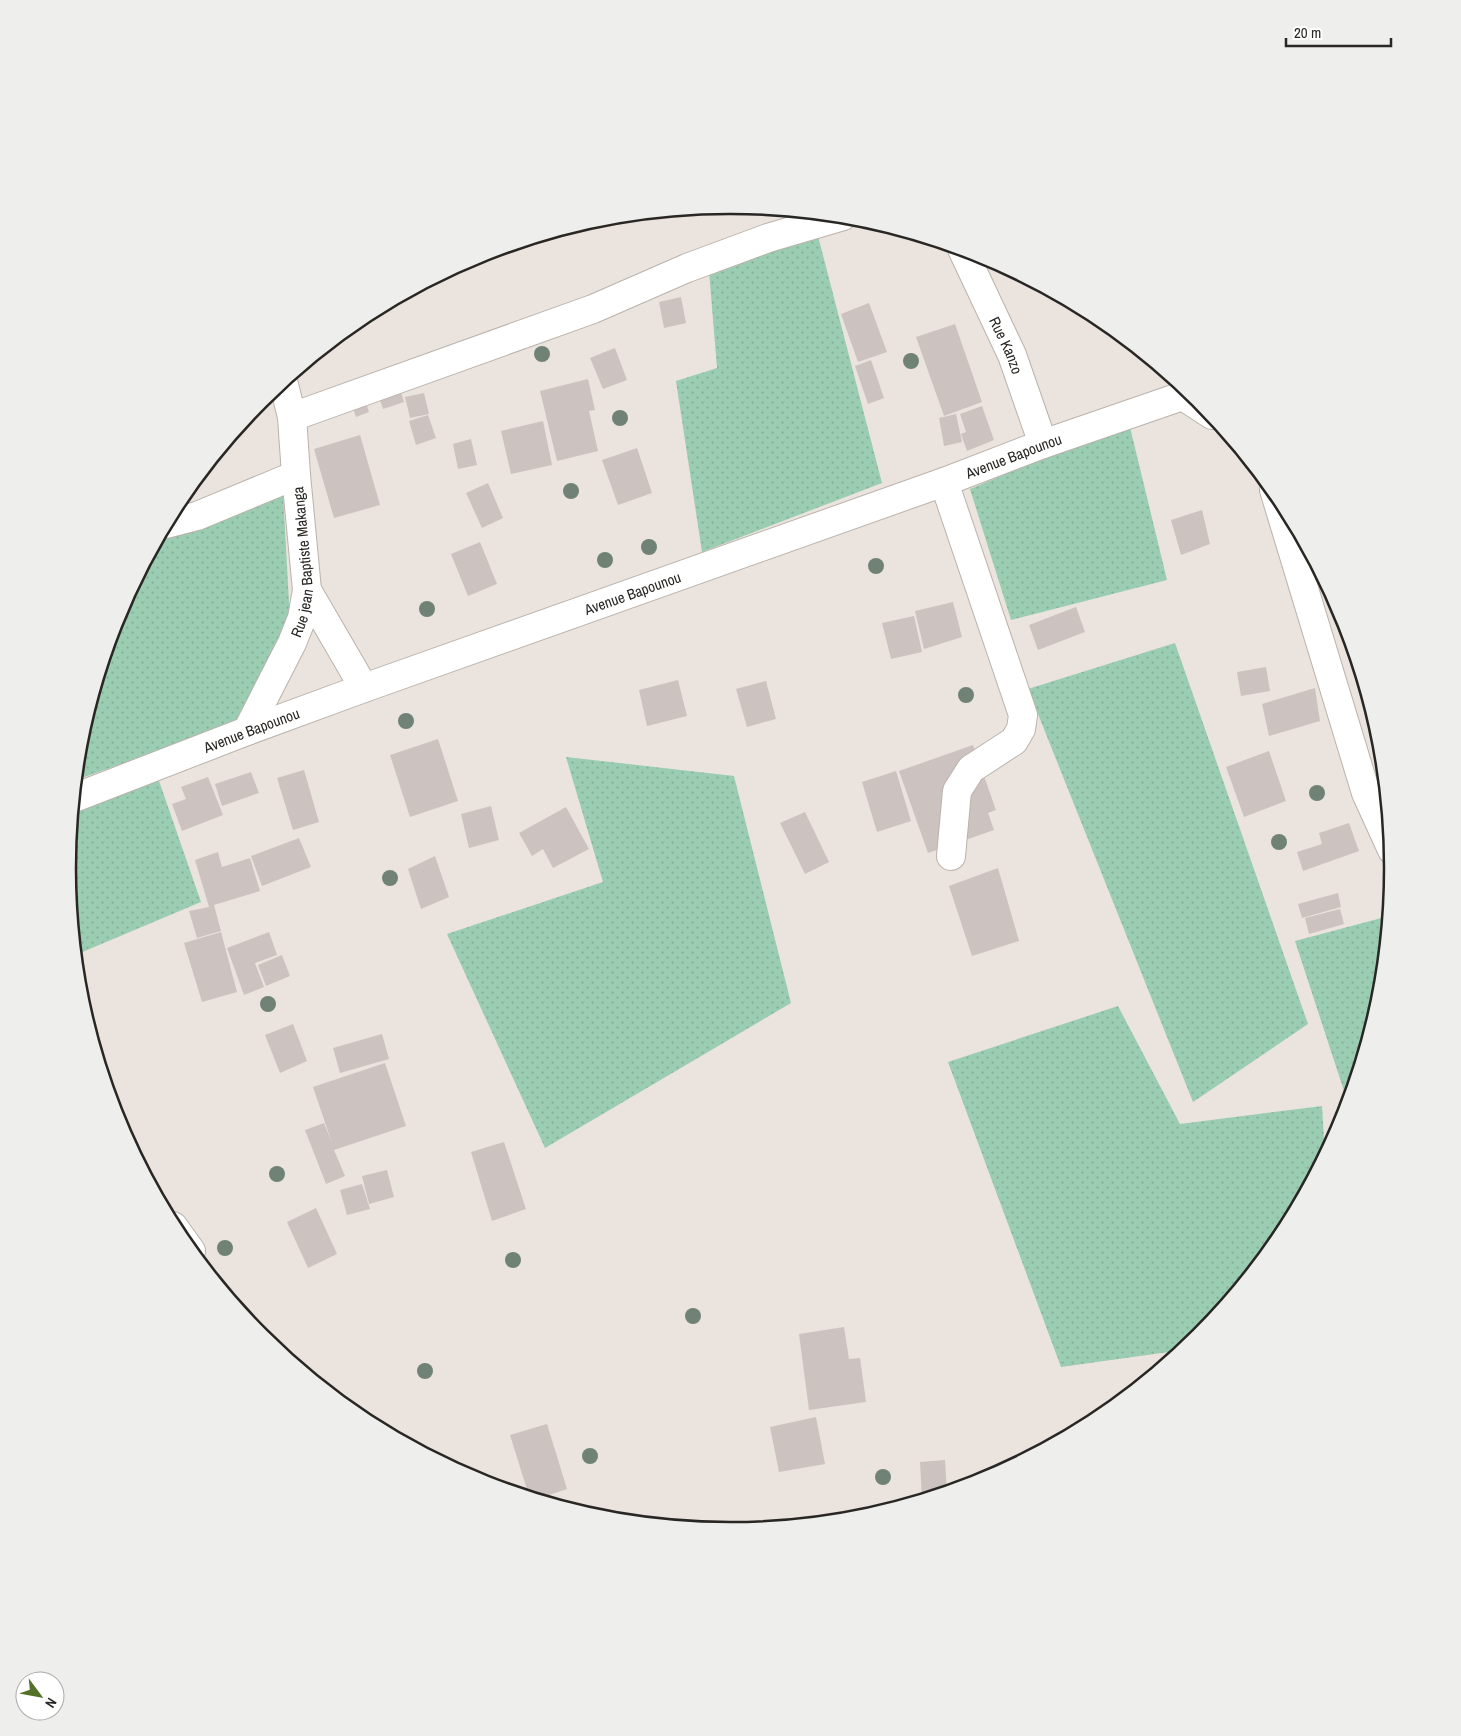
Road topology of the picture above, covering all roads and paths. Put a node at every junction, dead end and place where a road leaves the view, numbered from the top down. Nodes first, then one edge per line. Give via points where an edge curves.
1 (827, 221) edge
2 (966, 258) edge
3 (285, 389) edge
4 (1183, 395) edge
5 (292, 418) junction
6 (1044, 444) junction
7 (296, 475) junction
8 (944, 482) junction
9 (1283, 519) edge
10 (177, 521) edge
11 (307, 590) junction
12 (364, 688) junction
13 (247, 731) junction
14 (81, 795) edge
15 (1383, 831) edge
16 (951, 856) dead end

1 - 5 street via 768,238 687,268 593,309
2 - 6 street, Rue Kanzo via 1012,355
3 - 5 street, Rue jean Baptiste Makanga
4 - 6 street, Avenue Bapounou
5 - 7 street, Rue jean Baptiste Makanga
6 - 8 street, Avenue Bapounou
7 - 10 street
7 - 11 street, Rue jean Baptiste Makanga
8 - 12 street, Avenue Bapounou
8 - 16 street via 1023,715 1021,729 1014,741 971,769 958,791
9 - 15 street via 1366,793
11 - 12 street
11 - 13 street, Rue jean Baptiste Makanga via 302,618 292,643
12 - 13 street, Avenue Bapounou
13 - 14 street, Avenue Bapounou

